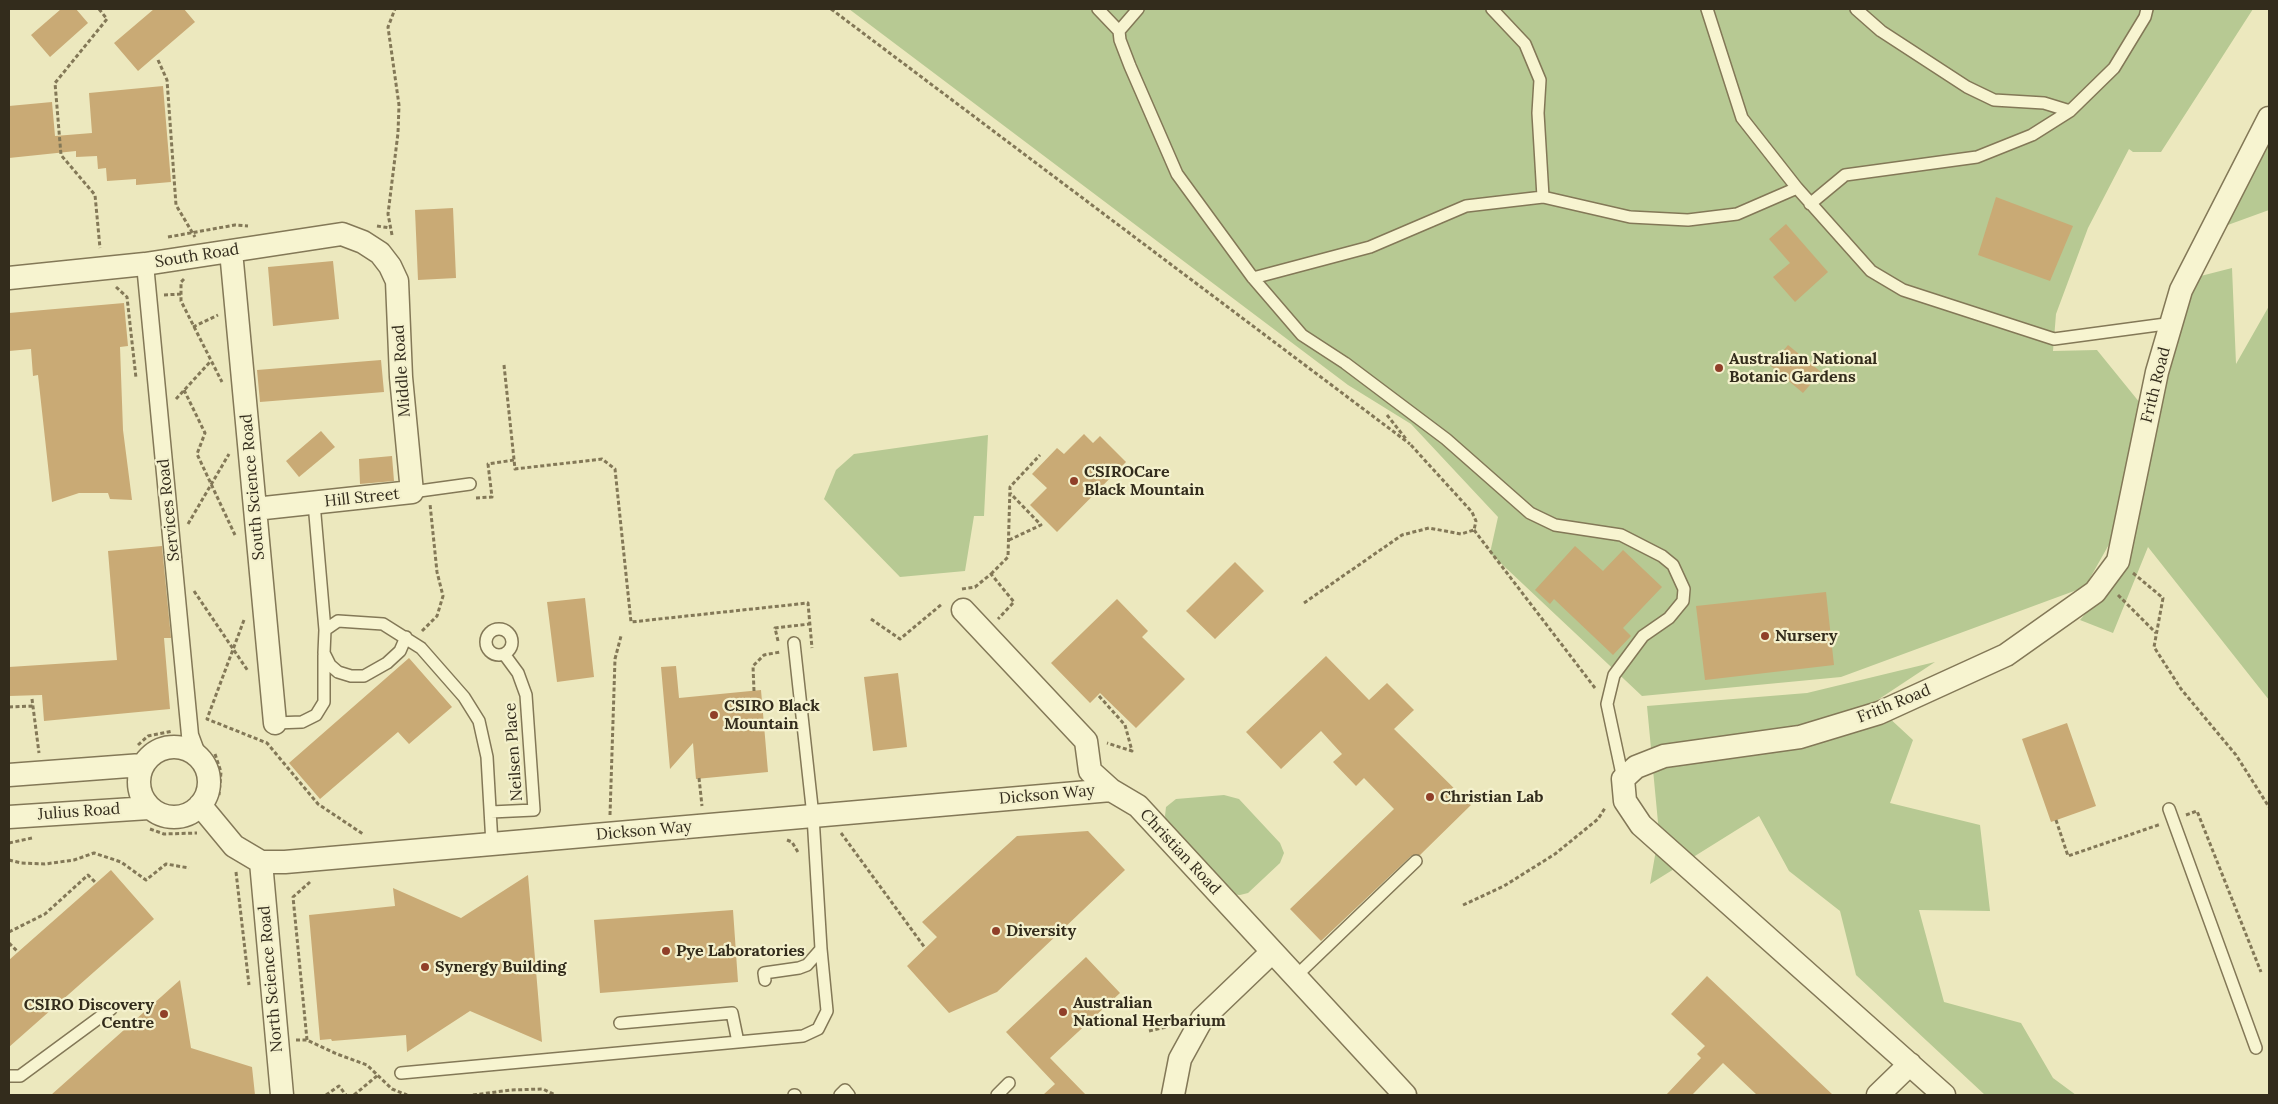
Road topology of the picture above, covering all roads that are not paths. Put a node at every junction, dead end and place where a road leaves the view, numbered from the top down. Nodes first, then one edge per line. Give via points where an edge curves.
1 (1098, 9) edge
2 (1138, 9) edge
3 (1492, 9) edge
4 (1707, 9) edge
5 (1856, 9) edge
6 (2147, 9) edge
7 (1119, 31) junction
8 (2070, 111) junction
9 (2269, 118) edge
10 (1796, 188) junction
11 (1543, 197) junction
12 (1810, 204) junction
13 (388, 248) joint
14 (230, 251) junction
15 (145, 264) junction
16 (9, 278) edge
17 (1253, 278) junction
18 (2173, 323) junction
19 (470, 484) dead end
20 (420, 491) junction
21 (314, 502) junction
22 (255, 509) junction
23 (963, 610) road end
24 (325, 630) junction
25 (409, 639) junction
26 (794, 643) dead end
27 (324, 653) junction
28 (504, 654) dead end
29 (275, 724) joint
30 (205, 753) junction
31 (142, 765) junction
32 (9, 775) edge
33 (1623, 779) junction
34 (1111, 790) junction
35 (210, 801) junction
36 (2169, 809) dead end
37 (491, 812) junction
38 (813, 816) junction
39 (9, 817) edge
40 (148, 817) junction
41 (492, 844) junction
42 (1416, 861) dead end
43 (261, 862) junction
44 (821, 948) junction
45 (1272, 952) junction
46 (1296, 976) junction
47 (765, 980) dead end
48 (112, 1009) dead end
49 (620, 1024) dead end
50 (738, 1042) junction
51 (2256, 1048) dead end
52 (1910, 1064) junction
53 (401, 1074) dead end
54 (9, 1076) edge
55 (1009, 1083) dead end
56 (282, 1095) edge
57 (840, 1095) edge
58 (849, 1095) edge
59 (996, 1095) edge
60 (1173, 1095) edge
61 (1405, 1095) edge
62 (1878, 1095) edge
63 (1944, 1095) edge

1 - 7 lane
2 - 7 lane
3 - 11 lane via 1524,44 1540,80 1538,113
4 - 10 lane via 1742,118
5 - 8 lane via 1880,31 1976,92 1994,100 2044,102
6 - 8 lane via 2114,68
7 - 17 lane via 1123,49 1177,174
8 - 12 lane via 2032,136 1976,158 1845,175
9 - 18 street, Frith Road via 2181,290
10 - 11 lane via 1737,214 1688,220 1630,218
10 - 12 lane
11 - 17 lane via 1466,206 1370,247
12 - 18 lane via 1871,271 1904,290 2054,338
13 - 14 street, South Road via 342,234
13 - 20 street, Middle Road via 390,266 397,281 401,377
14 - 15 street, South Road
14 - 22 street, South Science Road
15 - 16 street, South Road
15 - 30 street, Services Road via 190,735
17 - 33 lane via 1302,335 1446,438 1530,513 1554,525 1621,535 1673,565 1684,588 1684,601 1669,618 1643,636 1614,675 1607,704
18 - 33 street, Frith Road via 2157,372 2118,561 2094,592 2006,655 1879,713 1800,738 1664,756 1636,767
19 - 20 lane, Hill Street
20 - 21 street, Hill Street
21 - 22 street, Hill Street
21 - 24 lane
22 - 29 street, South Science Road
23 - 34 street, Christian Road via 1086,742 1090,771
24 - 25 lane via 338,621 361,621 383,624
24 - 27 lane
25 - 27 lane via 400,651 364,676 338,672
25 - 37 lane via 464,697 478,721 487,757
26 - 38 lane
27 - 29 lane via 324,702 316,715 302,722
28 - 37 lane, Neilsen Place via 518,672 526,695 534,810
30 - 31 street via 167,747 153,753
30 - 35 street
31 - 32 street
31 - 40 street via 138,787
33 - 52 street via 1625,801 1641,825
34 - 38 street, Dickson Way
34 - 45 street, Christian Road via 1138,806
35 - 40 street via 185,816
35 - 43 street via 234,846
36 - 51 lane
37 - 41 lane
38 - 41 street, Dickson Way
38 - 44 lane
39 - 40 street, Julius Road
41 - 43 street, Dickson Way via 295,862
42 - 46 lane
43 - 56 street, North Science Road
44 - 47 lane via 807,965 764,973
44 - 50 lane via 827,1011 818,1029 803,1036
45 - 46 street, Christian Road
45 - 60 street via 1202,1020 1180,1059
46 - 61 street, Christian Road
48 - 54 lane via 20,1076
49 - 50 lane via 732,1013
50 - 53 lane
52 - 62 street
52 - 63 street
55 - 59 lane
57 - 58 lane via 845,1090

